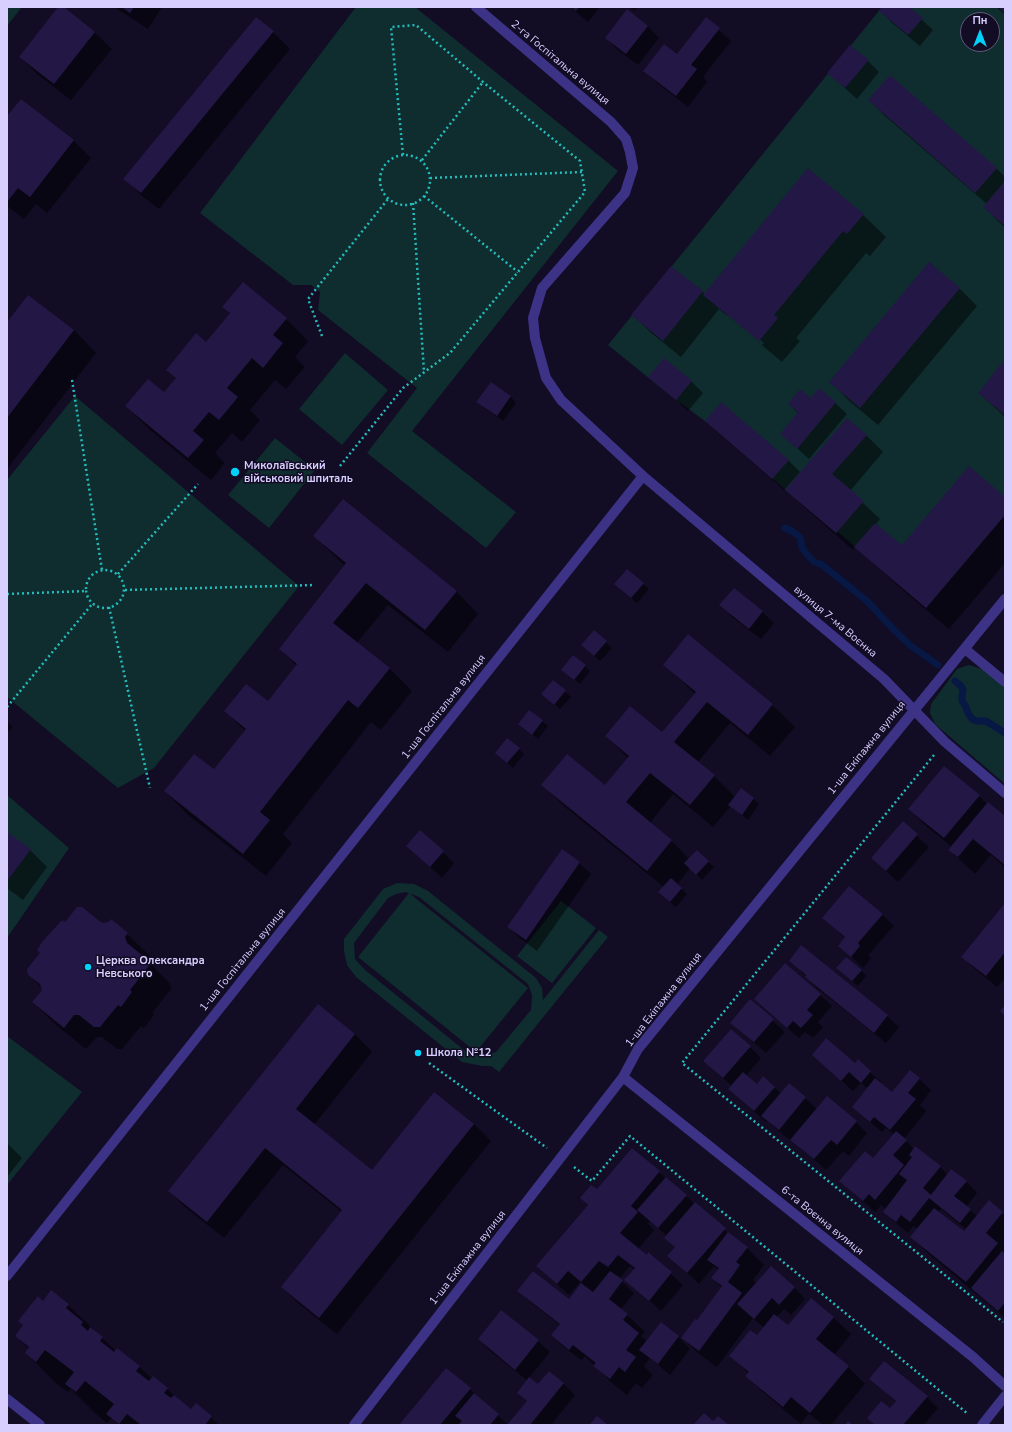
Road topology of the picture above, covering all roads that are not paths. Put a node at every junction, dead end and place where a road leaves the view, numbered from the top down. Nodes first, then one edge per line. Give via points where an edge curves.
1 (476, 7) edge
2 (643, 476) junction
3 (1005, 599) edge
4 (964, 649) junction
5 (1005, 682) edge
6 (914, 710) junction
7 (1005, 793) edge
8 (623, 1077) junction
9 (7, 1276) edge
10 (1005, 1386) edge
11 (1005, 1396) edge
12 (7, 1399) edge
13 (40, 1425) edge
14 (354, 1425) edge
15 (982, 1425) edge

1 - 2 street, 2-га Госпітальна вулиця via 611,122 626,139 633,168 625,193 542,288 533,318 535,338 546,378 553,389 561,400
2 - 6 street, вулиця 7-ма Воєнна via 884,679
2 - 9 street, 1-ша Госпітальна вулиця
3 - 4 street, 1-ша Екіпажна вулиця
4 - 5 street
4 - 6 street, 1-ша Екіпажна вулиця
6 - 7 street, вулиця 7-ма Воєнна via 945,742
6 - 8 street, 1-ша Екіпажна вулиця via 638,1049
8 - 10 street, 6-та Воєнна вулиця via 973,1357
8 - 14 street, 1-ша Екіпажна вулиця
11 - 15 street
12 - 13 street

